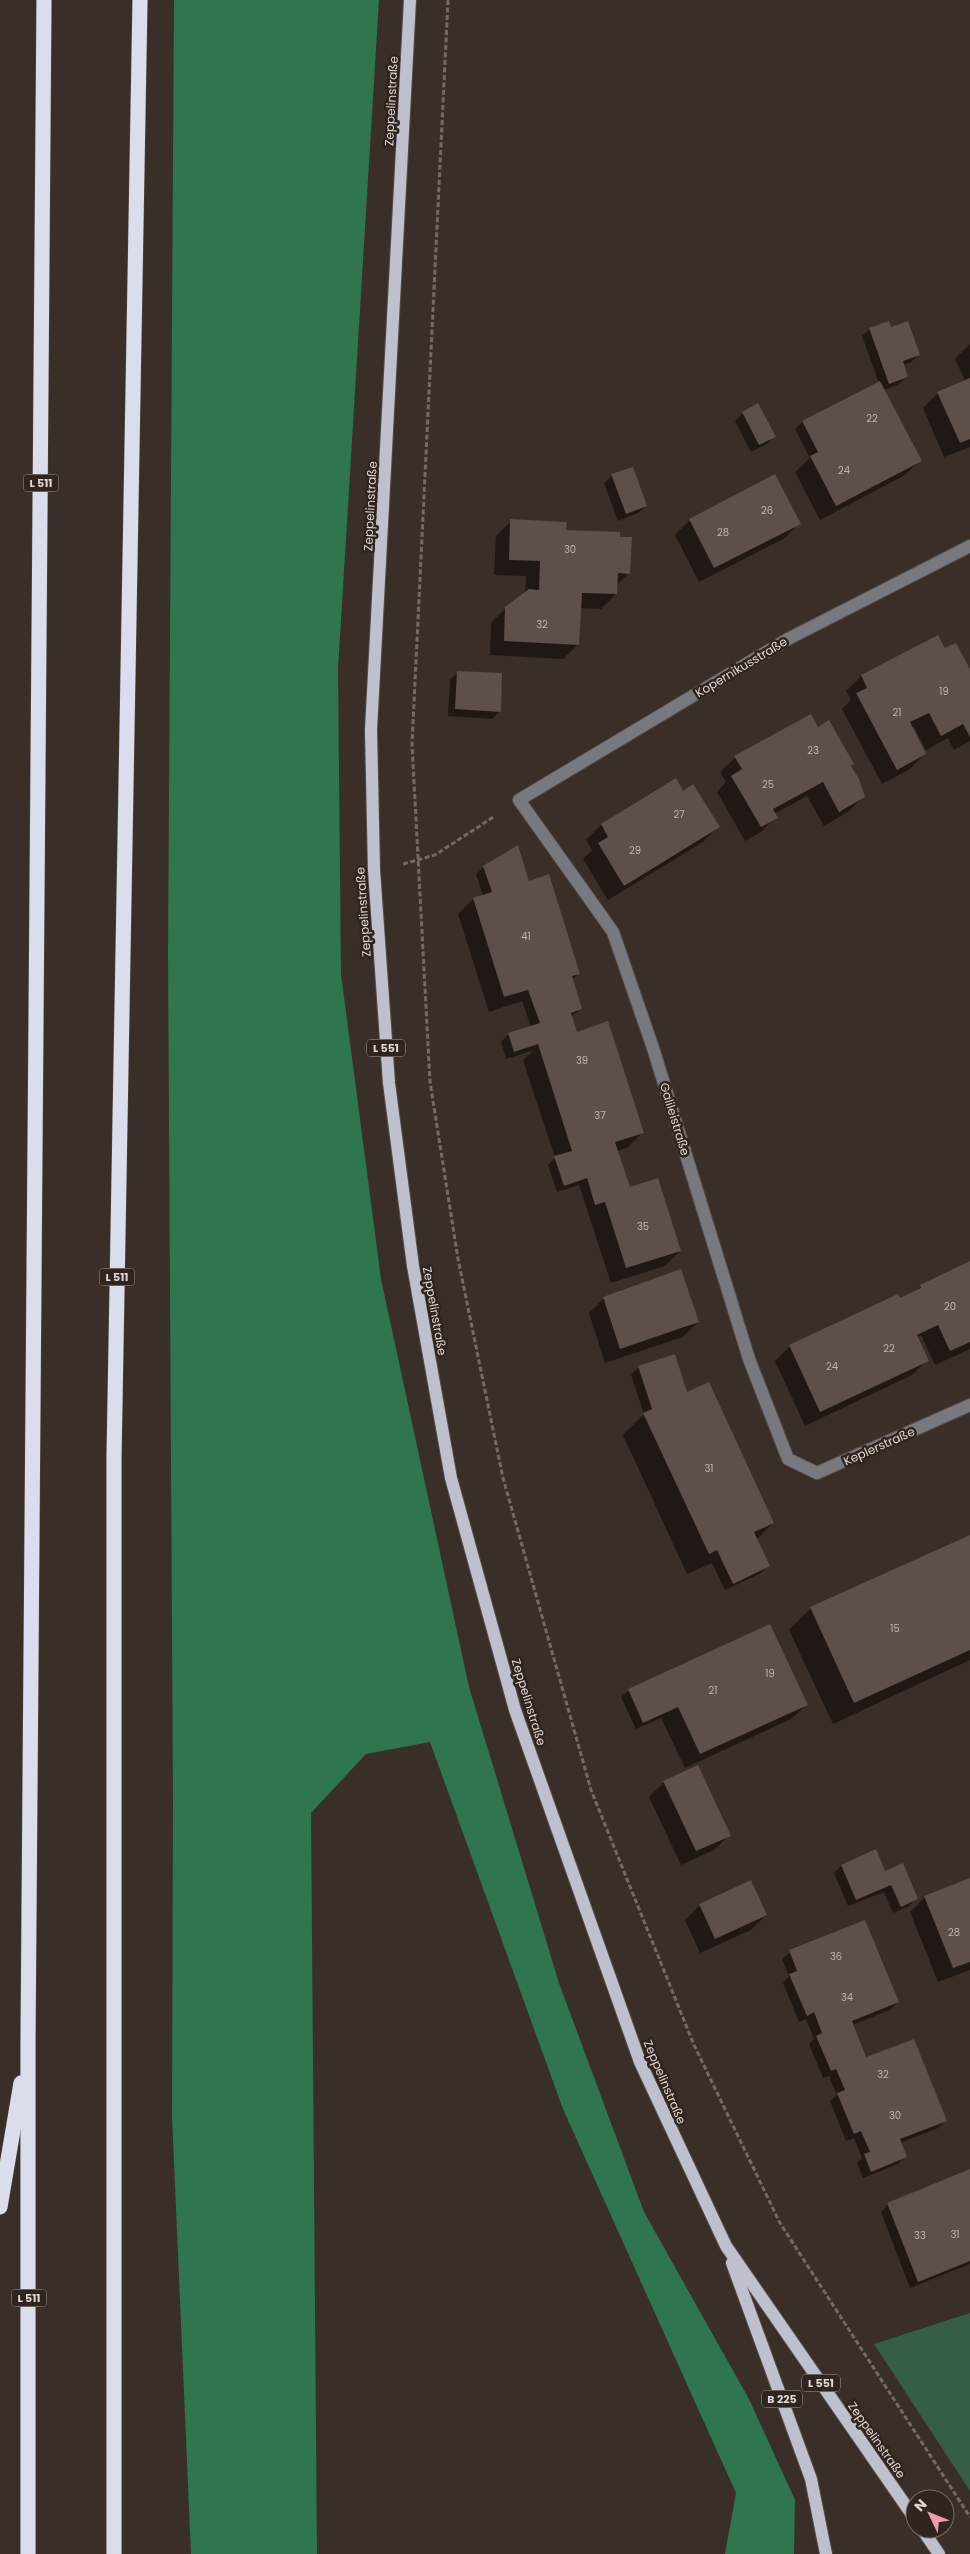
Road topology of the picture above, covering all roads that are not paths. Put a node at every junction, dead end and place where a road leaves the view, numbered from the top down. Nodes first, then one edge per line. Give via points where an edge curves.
1 (44, 0) edge
2 (140, 0) edge
3 (410, 0) edge
4 (970, 546) edge
5 (520, 800) joint
6 (970, 1405) edge
7 (788, 1459) joint
8 (28, 2042) junction
9 (0, 2207) edge
10 (726, 2246) junction
11 (905, 2505) edge
12 (929, 2539) edge
13 (28, 2554) edge
14 (114, 2554) edge
15 (826, 2554) edge
16 (939, 2554) edge

1 - 8 highway, L 511
2 - 14 highway, L 511 via 114,1458
3 - 10 main road, Zeppelinstraße / L 551 via 371,730 374,870 389,1083 413,1266 451,1478 515,1710 640,2062
4 - 5 street, Kopernikusstraße via 788,639
5 - 7 street, Galileistraße via 613,932 653,1048 749,1359
6 - 7 street, Keplerstraße via 818,1473
8 - 9 highway
8 - 13 highway, L 511
10 - 11 main road, Zeppelinstraße / L 551
10 - 15 main road, B 225 via 811,2479
12 - 16 main road

